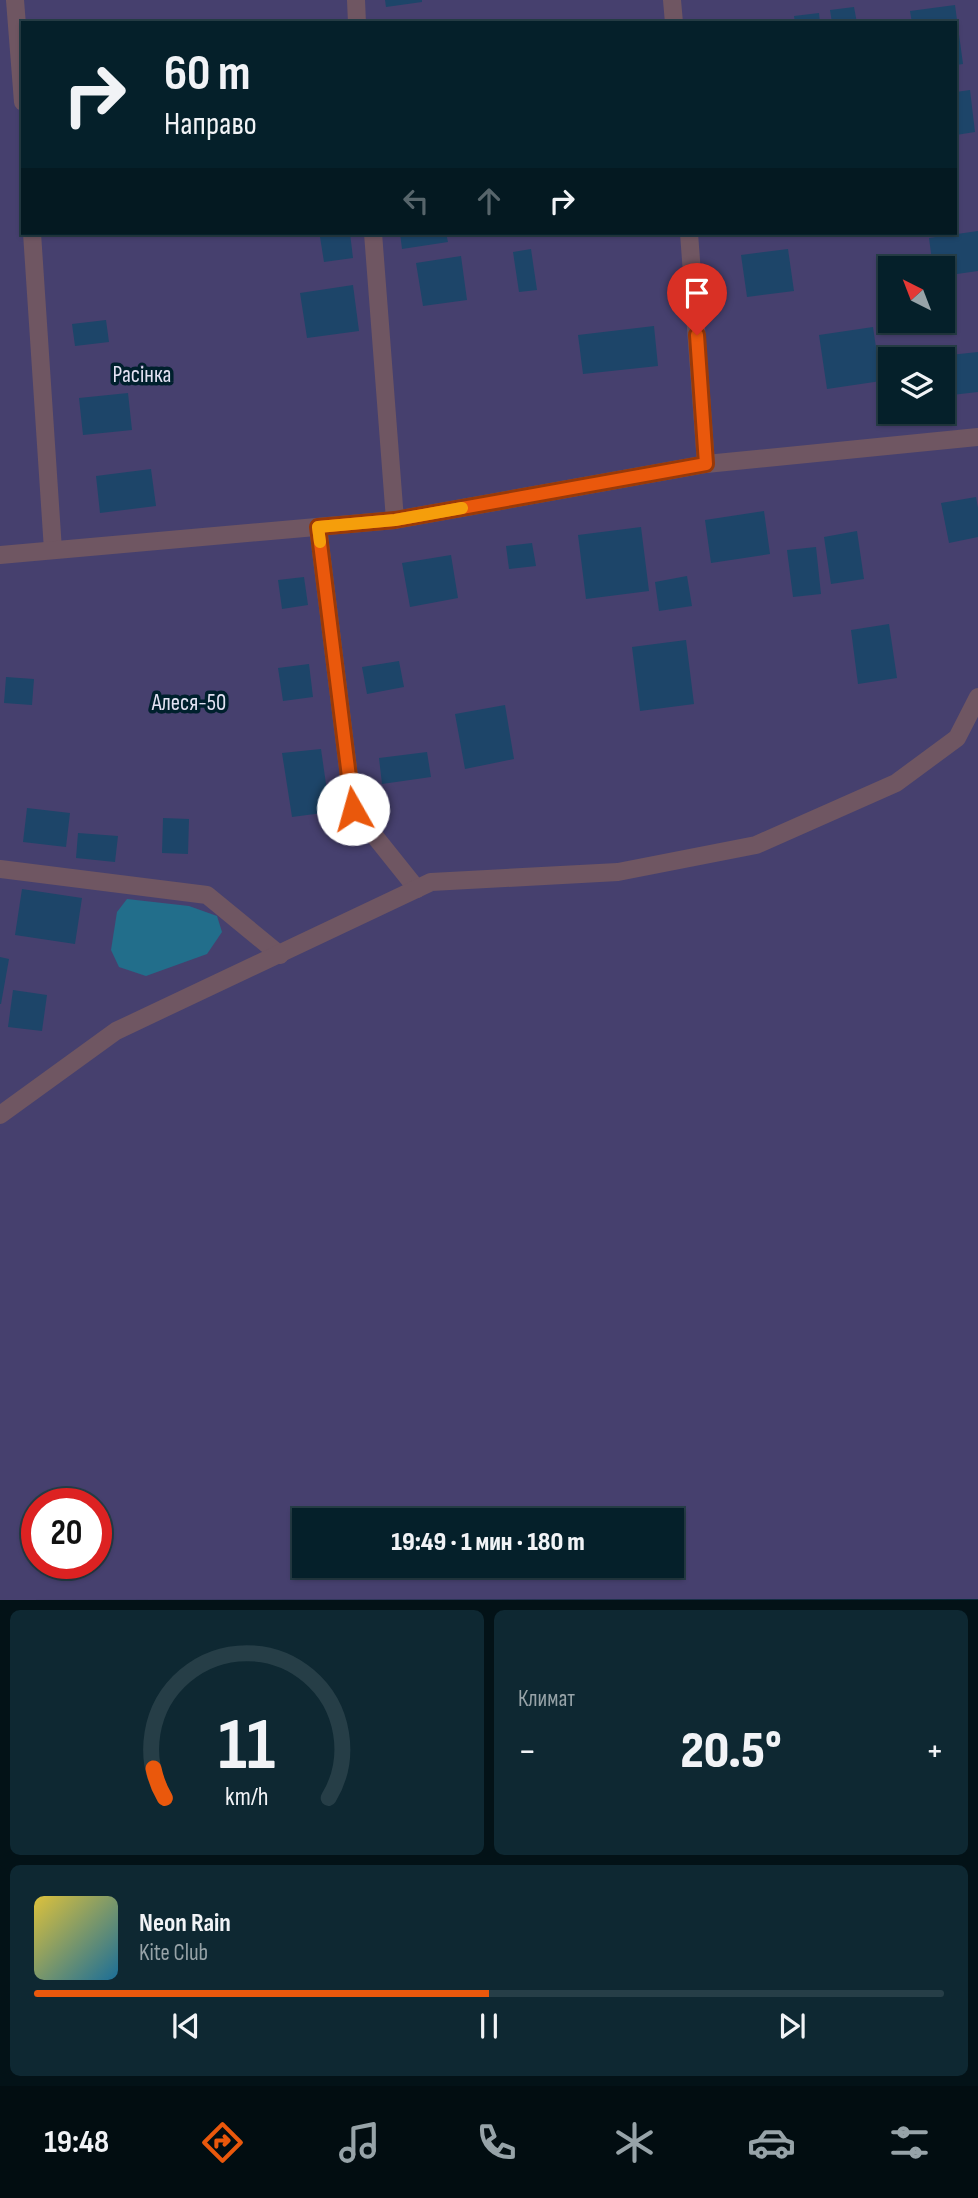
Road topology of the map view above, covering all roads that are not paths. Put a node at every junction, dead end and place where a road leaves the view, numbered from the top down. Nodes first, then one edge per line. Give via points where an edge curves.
1 (15, 0) edge
2 (356, 0) edge
3 (672, 0) edge
4 (357, 21) edge
5 (674, 21) edge
6 (21, 76) edge
7 (32, 235) edge
8 (373, 235) edge
9 (689, 235) edge
10 (978, 437) edge
11 (706, 464) junction
12 (395, 520) junction
13 (318, 527) junction
14 (53, 550) junction
15 (0, 555) edge
16 (978, 697) edge
17 (0, 869) edge
18 (417, 889) junction
19 (280, 955) junction
20 (0, 1115) edge

1 - 6 street
2 - 4 street
3 - 5 street
7 - 14 street
8 - 12 street
9 - 11 street
10 - 11 street
11 - 12 street
12 - 13 street
13 - 14 street
13 - 18 street via 353,809
14 - 15 street
16 - 18 street via 957,738 896,783 756,845 618,872 431,882
17 - 19 street via 207,895
18 - 19 street
19 - 20 street via 116,1031

